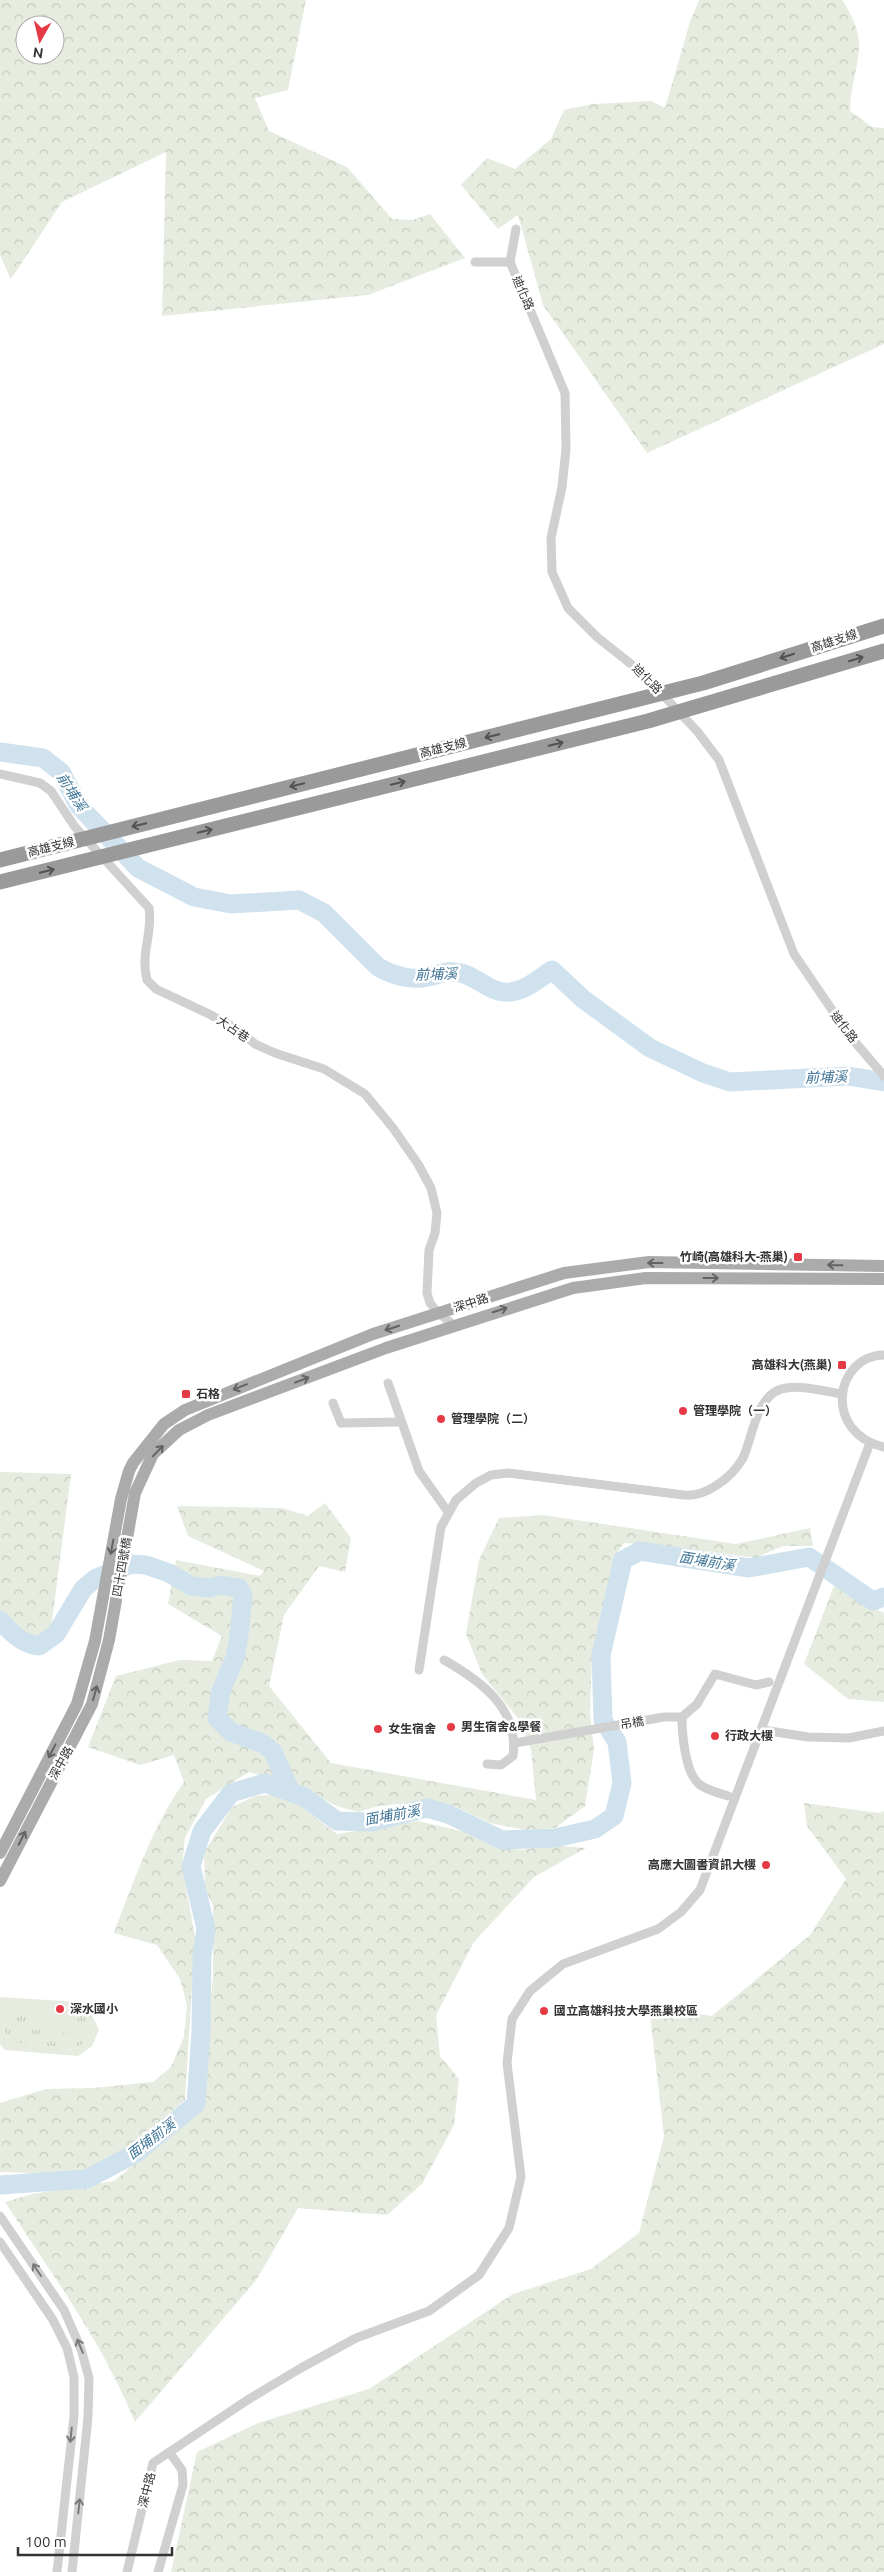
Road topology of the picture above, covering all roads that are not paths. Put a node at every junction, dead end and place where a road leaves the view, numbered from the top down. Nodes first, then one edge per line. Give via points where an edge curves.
1 (516, 229) dead end
2 (475, 262) dead end
3 (510, 262) junction
4 (884, 626) edge
5 (884, 651) edge
6 (0, 774) edge
7 (0, 860) edge
8 (0, 882) edge
9 (884, 1076) edge
10 (884, 1266) edge
11 (884, 1279) edge
12 (434, 1308) junction
13 (454, 1325) junction
14 (884, 1355) edge
15 (388, 1382) dead end
16 (842, 1394) junction
17 (332, 1403) dead end
18 (401, 1422) junction
19 (870, 1444) junction
20 (884, 1447) edge
21 (135, 1493) joint
22 (121, 1499) joint
23 (448, 1512) junction
24 (108, 1640) joint
25 (95, 1641) joint
26 (444, 1660) dead end
27 (419, 1670) dead end
28 (769, 1682) dead end
29 (682, 1717) junction
30 (763, 1730) junction
31 (884, 1731) edge
32 (515, 1742) junction
33 (487, 1764) dead end
34 (728, 1796) dead end
35 (0, 1853) edge
36 (0, 1881) edge
37 (0, 2216) edge
38 (0, 2242) edge
39 (68, 2320) junction
40 (54, 2322) junction
41 (74, 2416) junction
42 (88, 2417) junction
43 (170, 2453) junction
44 (60, 2540) junction
45 (75, 2541) junction
46 (57, 2572) edge
47 (72, 2572) edge
48 (127, 2572) edge
49 (158, 2572) edge

1 - 3 street
2 - 3 street
3 - 9 street, 迪化路 via 565,393 566,449 551,538 552,572 568,608 597,637 641,672 697,731 718,760 794,954 849,1035
4 -> 7 highway, 高雄支線 via 703,683
8 -> 5 highway, 高雄支線 via 648,721
6 - 12 street, 大占巷 via 40,783 51,791 75,827 149,908 151,920 144,953 147,980 156,989 237,1030 254,1044 324,1069 352,1085 365,1094 393,1128 418,1164 430,1188 437,1213 426,1280
10 -> 12 main road, 深中路 via 649,1262 606,1266 564,1273
13 -> 11 main road, 深中路 via 573,1288 610,1281 646,1278
12 - 13 street
12 -> 22 main road, 深中路 via 184,1410 164,1424 132,1463
21 -> 13 main road, 深中路 via 154,1454 179,1430 194,1422
14 - 16 street via 866,1360 854,1369
15 - 18 street
16 - 19 street via 842,1410 848,1424 857,1436
16 - 23 street via 795,1387 768,1396 742,1458 729,1477 707,1492 684,1495 508,1472 491,1475 476,1483 456,1500
17 - 18 street via 341,1423
18 - 23 street via 419,1471
19 - 20 street
19 - 30 street, 深中路
21 - 24 main road, 四十四號橋
22 -> 25 main road, 四十四號橋
23 - 27 street via 441,1527
36 -> 24 main road, 深中路 via 92,1704
25 -> 35 main road, 深中路 via 77,1704
26 - 32 street via 485,1686 507,1713
28 - 29 street via 756,1685 715,1674 697,1704
29 - 32 street, 吊橋 via 664,1717
29 - 34 street via 682,1736 690,1769 698,1784
30 - 31 street via 808,1737 850,1738
30 - 43 street, 深中路 via 700,1890 682,1912 658,1930 563,1964 530,1991 512,2019 507,2063 521,2177 509,2228 479,2275 429,2311 356,2338 301,2368
32 - 33 street via 513,1756 501,1765
39 -> 37 street
38 - 40 street
39 - 40 street
42 -> 39 street via 89,2378 82,2349
40 - 41 street via 74,2377
41 - 42 street
41 -> 44 street
45 -> 42 street
43 - 48 street, 深中路 via 153,2463
43 - 49 street via 182,2470 183,2485
44 - 45 street
44 - 46 street
45 - 47 street

